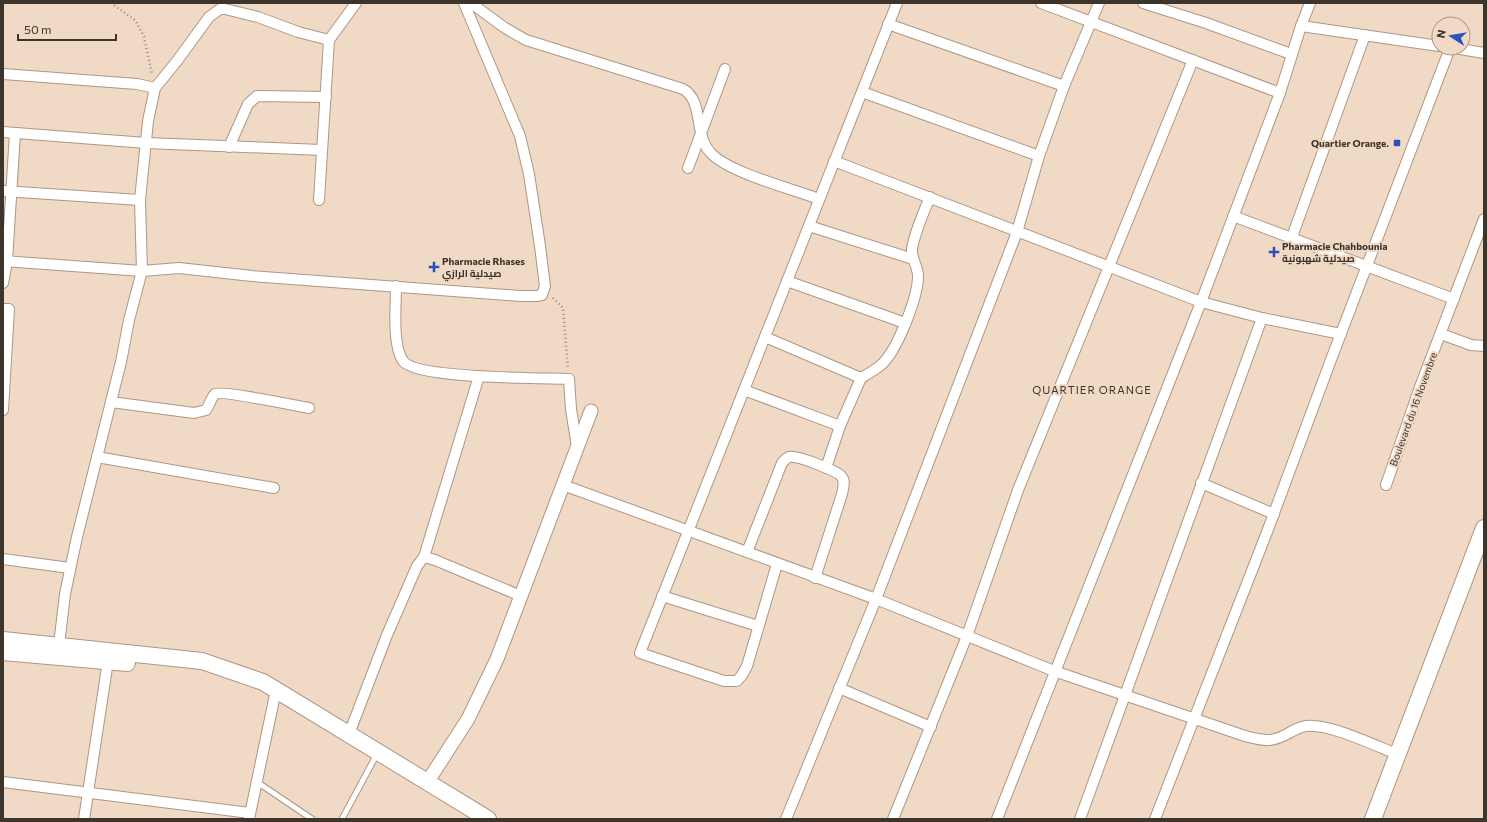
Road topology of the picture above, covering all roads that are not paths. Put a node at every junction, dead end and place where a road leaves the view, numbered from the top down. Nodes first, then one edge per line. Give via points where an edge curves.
1 (356, 3) edge
2 (464, 3) edge
3 (471, 3) edge
4 (897, 3) edge
5 (1041, 3) edge
6 (1099, 3) edge
7 (1143, 3) edge
8 (1310, 3) edge
9 (1092, 21) junction
10 (888, 24) junction
11 (1302, 26) junction
12 (1365, 35) junction
13 (329, 40) junction
14 (1431, 45) edge
15 (1471, 51) edge
16 (1484, 53) edge
17 (1291, 54) junction
18 (1447, 56) edge
19 (1193, 60) junction
20 (725, 69) dead end
21 (3, 74) edge
22 (1064, 86) junction
23 (155, 88) junction
24 (862, 92) junction
25 (1280, 93) junction
26 (326, 98) junction
27 (3, 132) edge
28 (15, 133) junction
29 (701, 133) junction
30 (146, 143) junction
31 (229, 147) junction
32 (322, 150) junction
33 (1039, 156) junction
34 (834, 160) junction
35 (688, 168) dead end
36 (8, 191) edge
37 (930, 197) junction
38 (819, 199) junction
39 (140, 200) junction
40 (319, 200) dead end
41 (1233, 216) junction
42 (1484, 219) edge
43 (809, 226) junction
44 (1017, 232) junction
45 (1292, 237) junction
46 (914, 259) junction
47 (5, 261) edge
48 (1367, 266) junction
49 (1110, 267) junction
50 (142, 271) junction
51 (787, 281) junction
52 (3, 283) edge
53 (396, 286) junction
54 (1454, 299) junction
55 (1201, 302) junction
56 (3, 309) edge
57 (1262, 318) junction
58 (905, 323) junction
59 (1341, 334) junction
60 (1441, 334) junction
61 (765, 337) junction
62 (1471, 345) junction
63 (1484, 346) edge
64 (1484, 354) edge
65 (4, 373) edge
66 (479, 376) junction
67 (861, 378) junction
68 (744, 390) junction
69 (111, 402) junction
70 (309, 408) dead end
71 (3, 410) edge
72 (591, 411) dead end
73 (840, 426) junction
74 (577, 448) junction
75 (97, 457) junction
76 (826, 468) junction
77 (1201, 483) junction
78 (563, 485) junction
79 (1386, 485) dead end
80 (274, 488) dead end
81 (1274, 514) junction
82 (1484, 528) edge
83 (688, 530) junction
84 (747, 552) junction
85 (424, 557) junction
86 (3, 559) edge
87 (777, 564) junction
88 (70, 568) junction
89 (815, 578) junction
90 (521, 596) junction
91 (662, 596) junction
92 (876, 600) junction
93 (758, 626) junction
94 (967, 636) junction
95 (3, 640) edge
96 (59, 644) junction
97 (3, 652) edge
98 (108, 661) junction
99 (1054, 671) junction
100 (269, 686) junction
101 (839, 688) junction
102 (1126, 696) junction
103 (1193, 719) junction
104 (931, 727) junction
105 (349, 734) junction
106 (379, 752) junction
107 (1399, 756) junction
108 (428, 781) junction
109 (3, 782) edge
110 (258, 782) junction
111 (86, 791) junction
112 (250, 816) edge
113 (84, 819) edge
114 (312, 819) edge
115 (342, 819) edge
116 (488, 819) edge
117 (786, 819) edge
118 (894, 819) edge
119 (996, 819) edge
120 (1080, 819) edge
121 (1155, 819) edge
122 (1374, 819) edge

1 - 13 street
2 - 53 street via 520,136 529,174 544,291 538,296 520,296
3 - 29 street via 526,40 683,89 691,96
4 - 10 street
5 - 9 street
6 - 9 street
7 - 17 street
8 - 11 street
9 - 19 street
9 - 22 street
10 - 22 street
10 - 24 street
11 - 12 street
11 - 17 street
12 - 14 street
12 - 45 street
13 - 23 street via 258,17 220,9 209,17
13 - 26 street
15 - 16 street
17 - 25 street
18 - 48 street
19 - 25 street
19 - 49 street
20 - 29 street
21 - 23 street via 137,84
22 - 33 street
23 - 30 street
24 - 33 street
24 - 34 street
25 - 41 street
26 - 31 street via 257,96 248,104
26 - 32 street
27 - 28 street
28 - 30 street
28 - 36 street
29 - 35 street
29 - 38 street via 709,152 733,169
30 - 31 street
30 - 39 street
31 - 32 street
32 - 40 street
33 - 44 street
34 - 37 street
34 - 38 street
36 - 39 street
36 - 47 street
37 - 44 street
37 - 46 street via 915,235 912,255
38 - 43 street
39 - 50 street
41 - 45 street
41 - 55 street
42 - 54 street, Boulevard du 16 Novembre
43 - 46 street
43 - 51 street
44 - 49 street
44 - 92 street
45 - 48 street
46 - 58 street via 918,278 913,304
47 - 50 street
47 - 52 street
48 - 54 street
48 - 59 street
49 - 55 street
49 - 94 street via 1018,490
50 - 53 street via 179,268
50 - 69 street
51 - 58 street
51 - 61 street
53 - 66 street via 397,344 404,363 416,369
54 - 60 street, Boulevard du 16 Novembre
55 - 57 street
55 - 99 street
56 - 65 street via 9,309
57 - 59 street
57 - 77 street
58 - 67 street via 882,364
59 - 81 street
60 - 62 street
60 - 79 street, Boulevard du 16 Novembre
61 - 67 street
61 - 68 street
62 - 63 street
62 - 64 street
65 - 71 street
66 - 74 street via 569,379
66 - 85 street
67 - 73 street
68 - 73 street
68 - 83 street
69 - 70 street via 194,413 206,410 217,393
69 - 75 street
72 - 74 street
73 - 76 street
74 - 78 street
75 - 80 street
75 - 88 street
76 - 84 street via 793,456 785,459
76 - 89 street via 841,475 844,481
77 - 81 street
77 - 102 street
78 - 83 street
78 - 90 street
81 - 103 street
82 - 107 main road
83 - 84 street
83 - 91 street
84 - 87 street
85 - 90 street
85 - 105 street via 417,566 387,635
86 - 88 street
87 - 89 street
87 - 93 street
88 - 96 street via 64,594
89 - 92 street
90 - 108 street via 497,659 468,719
91 - 93 street
91 - 93 street via 640,653 717,678 732,682 737,681 742,675
92 - 94 street
92 - 101 street
94 - 99 street
94 - 104 street
95 - 96 main road
96 - 100 main road via 202,661
97 - 98 main road
98 - 100 main road via 201,671
98 - 111 street
99 - 102 street
99 - 119 street
100 - 105 main road
100 - 110 street
101 - 104 street
101 - 117 street
102 - 103 street
102 - 120 street
103 - 107 street via 1265,741 1279,739 1297,728 1327,728
103 - 121 street
104 - 118 street
105 - 106 main road
106 - 108 main road
106 - 115 lane
107 - 122 main road
108 - 116 main road
109 - 111 street
110 - 112 street
110 - 114 lane
111 - 112 street
111 - 113 street

